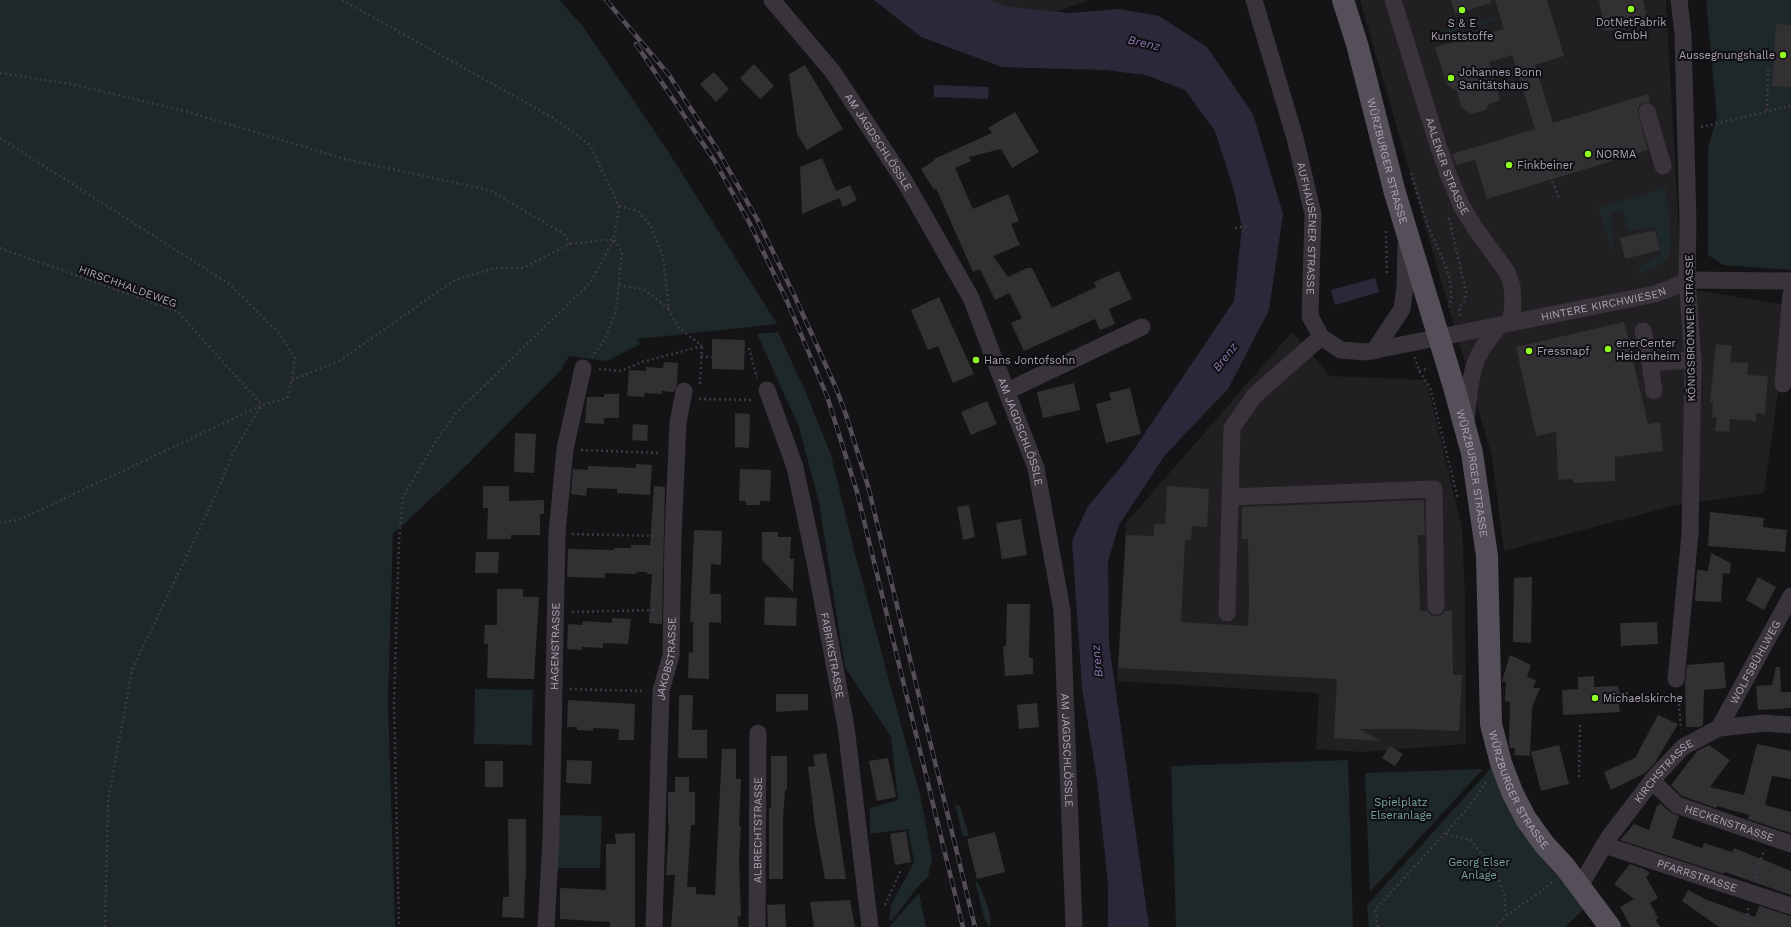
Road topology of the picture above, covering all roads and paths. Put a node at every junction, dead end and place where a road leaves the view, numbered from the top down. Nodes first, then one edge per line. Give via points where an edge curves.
1 (342, 0) edge
2 (772, 0) edge
3 (1254, 0) edge
4 (1343, 0) edge
5 (1393, 0) edge
6 (1679, 0) edge
7 (1768, 68) dead end
8 (0, 73) edge
9 (1791, 106) edge
10 (1647, 112) dead end
11 (1767, 112) junction
12 (1685, 131) junction
13 (0, 138) edge
14 (1663, 166) dead end
15 (1549, 172) dead end
16 (1559, 199) dead end
17 (619, 206) junction
18 (1447, 211) dead end
19 (1248, 226) dead end
20 (1235, 228) dead end
21 (1406, 231) junction
22 (614, 239) junction
23 (570, 244) junction
24 (0, 248) edge
25 (1687, 280) junction
26 (1791, 281) edge
27 (619, 285) junction
28 (1791, 294) edge
29 (669, 310) junction
30 (1505, 324) junction
31 (1142, 327) dead end
32 (1643, 331) dead end
33 (1464, 333) junction
34 (1321, 337) junction
35 (1439, 338) junction
36 (702, 346) junction
37 (748, 348) dead end
38 (1374, 351) junction
39 (701, 356) junction
40 (712, 357) dead end
41 (1693, 360) junction
42 (1650, 363) junction
43 (583, 368) junction
44 (1419, 371) dead end
45 (292, 380) junction
46 (1783, 384) dead end
47 (1007, 392) junction
48 (1654, 392) dead end
49 (691, 395) junction
50 (769, 395) junction
51 (262, 405) junction
52 (1465, 428) junction
53 (565, 449) junction
54 (676, 454) junction
55 (1230, 497) junction
56 (1459, 503) dead end
57 (0, 524) edge
58 (557, 533) junction
59 (673, 537) junction
60 (1791, 596) edge
61 (1436, 606) dead end
62 (672, 610) junction
63 (565, 612) dead end
64 (1227, 613) dead end
65 (1676, 679) joint
66 (553, 688) junction
67 (661, 691) junction
68 (1580, 722) dead end
69 (1791, 725) edge
70 (1719, 728) junction
71 (758, 732) dead end
72 (1683, 747) junction
73 (1501, 764) junction
74 (1579, 777) dead end
75 (1652, 781) junction
76 (1446, 834) junction
77 (1769, 837) junction
78 (1791, 844) edge
79 (1604, 845) junction
80 (1566, 868) junction
81 (901, 870) dead end
82 (1580, 886) junction
83 (1749, 892) junction
84 (884, 906) dead end
85 (1791, 906) edge
86 (1505, 915) junction
87 (105, 927) edge
88 (400, 927) edge
89 (546, 927) edge
90 (654, 927) edge
91 (757, 927) edge
92 (870, 927) edge
93 (1074, 927) edge
94 (1378, 927) edge
95 (1496, 927) edge
96 (1610, 927) edge
97 (1754, 927) edge

1 - 17 path via 552,117 590,145
2 - 47 street, AM JAGDSCHLÖSSLE via 833,72 905,182 971,298
3 - 34 street, AUFHAUSENER STRASSE via 1295,138 1313,214 1310,316
4 - 21 main road, WÜRZBURGER STRASSE
5 - 30 street, AALENER STRASSE via 1436,142 1461,205 1508,272 1513,306
6 - 12 street, KÖNIGSBRONNER STRASSE via 1683,35
7 - 11 path
8 - 23 path via 71,84 185,111 345,159 489,190 564,234
9 - 11 path
10 - 14 street
11 - 12 path
12 - 25 street, KÖNIGSBRONNER STRASSE
13 - 45 path via 228,283 278,332 295,358
15 - 16 path
17 - 22 path
17 - 29 path via 638,211 651,226 663,257
18 - 33 path via 1466,292 1465,302 1459,308
19 - 20 path
21 - 35 main road, WÜRZBURGER STRASSE
21 - 38 street via 1402,309
22 - 23 path
22 - 27 path via 622,252
22 - 88 path via 591,282 456,413 403,497 399,541 394,702
23 - 45 path via 523,268 495,268 453,281 341,360
24 - 51 path, HIRSCHHALDEWEG via 178,312
25 - 26 street, HINTERE KIRCHWIESEN
25 - 30 street, HINTERE KIRCHWIESEN via 1655,294
25 - 41 street, KÖNIGSBRONNER STRASSE
27 - 29 path via 645,290
27 - 43 path via 616,311 605,339
28 - 46 street
29 - 36 path via 679,328
30 - 33 street, HINTERE KIRCHWIESEN
30 - 52 street via 1485,345 1476,360
31 - 47 street
32 - 42 street
33 - 35 street, HINTERE KIRCHWIESEN
34 - 38 street, AUFHAUSENER STRASSE via 1341,350
34 - 55 street via 1254,396 1232,428
35 - 38 street, AUFHAUSENER STRASSE
35 - 52 main road, WÜRZBURGER STRASSE
36 - 39 path
36 - 43 path via 642,362 621,371
37 - 50 path via 761,392
39 - 40 path
39 - 49 path via 699,391
41 - 42 street
41 - 65 street, KÖNIGSBRONNER STRASSE via 1690,534
42 - 48 street
43 - 53 street, HAGENSTRASSE
44 - 56 path via 1430,387
45 - 51 path via 287,398
47 - 93 street, AM JAGDSCHLÖSSLE via 1036,468 1062,610
49 - 50 path
49 - 54 street, JAKOBSTRASSE via 678,424
50 - 92 street, FABRIKSTRASSE via 795,467 846,727
51 - 57 path via 21,519
51 - 87 path via 235,449 132,670 108,801
52 - 73 main road, WÜRZBURGER STRASSE via 1472,453 1487,556 1491,724
53 - 54 path
53 - 58 street, HAGENSTRASSE
54 - 59 street, JAKOBSTRASSE
55 - 61 street via 1434,489
55 - 64 street
58 - 59 path
58 - 66 street, HAGENSTRASSE
59 - 62 street, JAKOBSTRASSE
60 - 70 street, WOLFSBÜHLWEG
62 - 63 path
62 - 67 street, JAKOBSTRASSE via 671,655
65 - 72 path
66 - 67 path
66 - 89 street, HAGENSTRASSE via 551,839
67 - 90 street, JAKOBSTRASSE
68 - 74 path
69 - 70 street, KIRCHSTRASSE via 1765,723
70 - 72 street, KIRCHSTRASSE
71 - 91 street, ALBRECHTSTRASSE
72 - 75 street, KIRCHSTRASSE
73 - 76 path
73 - 80 main road, WÜRZBURGER STRASSE via 1526,819
75 - 77 street, HECKENSTRASSE via 1677,805
75 - 79 street, KIRCHSTRASSE
76 - 86 path via 1471,840 1497,874 1505,897
76 - 94 path via 1375,910
77 - 78 street, HECKENSTRASSE
77 - 83 path
79 - 82 street, KIRCHSTRASSE
79 - 83 street, PFARRSTRASSE
80 - 82 main road, WÜRZBURGER STRASSE
80 - 86 path via 1545,889
81 - 84 path
82 - 96 main road, WÜRZBURGER STRASSE
83 - 85 street, PFARRSTRASSE
83 - 97 path via 1747,923
86 - 95 path

